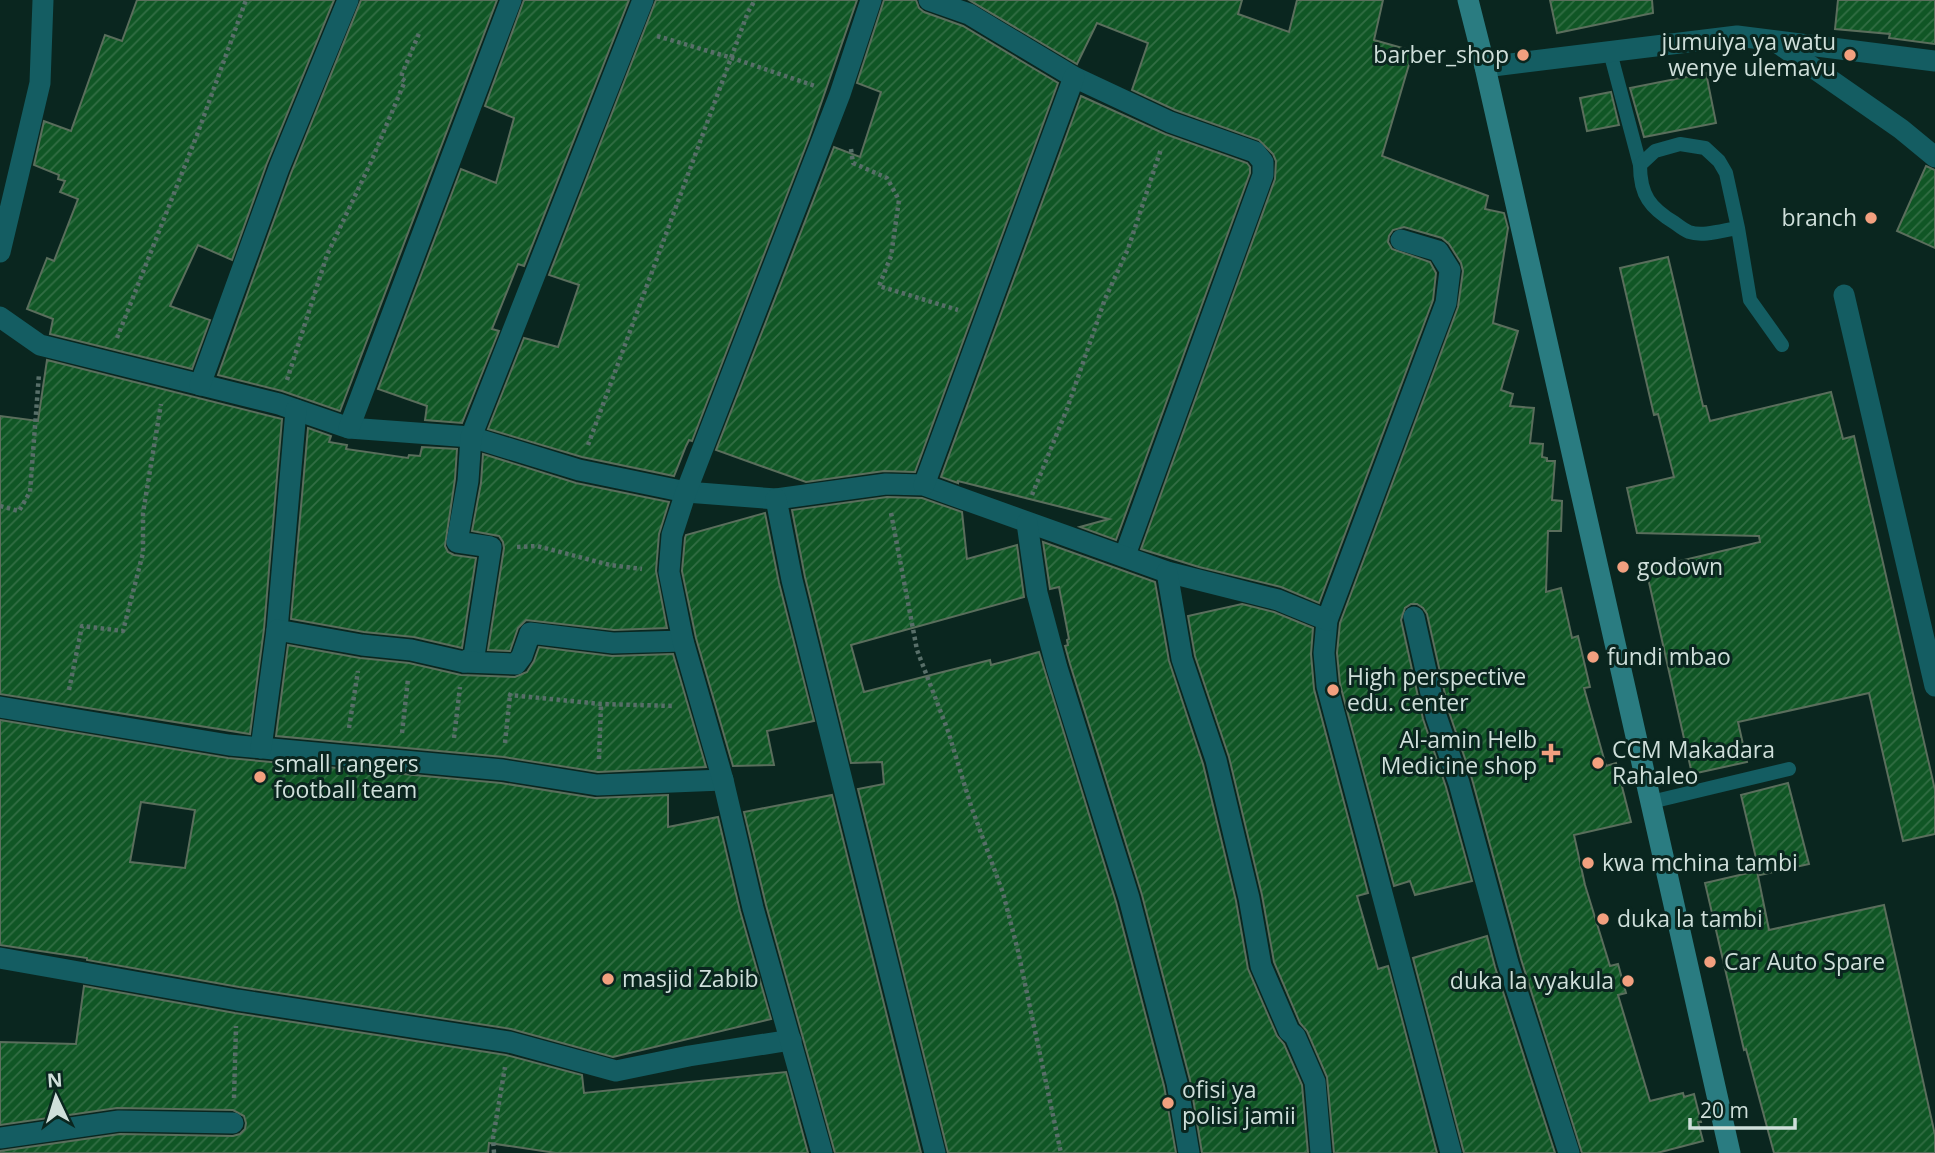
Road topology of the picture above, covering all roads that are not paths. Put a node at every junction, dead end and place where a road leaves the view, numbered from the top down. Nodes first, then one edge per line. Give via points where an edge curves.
1 (43, 0) edge
2 (348, 0) edge
3 (511, 0) edge
4 (643, 0) edge
5 (871, 0) edge
6 (929, 0) edge
7 (1468, 0) edge
8 (1778, 43) junction
9 (1609, 51) junction
10 (1935, 61) edge
11 (1485, 67) junction
12 (1074, 77) junction
13 (1935, 157) edge
14 (1640, 165) junction
15 (1738, 228) junction
16 (1401, 240) dead end
17 (0, 253) edge
18 (1844, 295) dead end
19 (0, 317) edge
20 (1782, 345) dead end
21 (200, 385) junction
22 (288, 407) junction
23 (349, 428) junction
24 (471, 437) junction
25 (924, 485) junction
26 (687, 492) junction
27 (776, 499) junction
28 (1024, 522) junction
29 (1125, 555) junction
30 (1167, 572) junction
31 (1414, 617) dead end
32 (1327, 620) junction
33 (277, 630) junction
34 (683, 640) junction
35 (464, 662) junction
36 (1935, 686) edge
37 (0, 707) edge
38 (261, 748) junction
39 (1788, 769) dead end
40 (723, 780) junction
41 (1651, 802) junction
42 (0, 958) edge
43 (791, 1040) junction
44 (233, 1123) road end
45 (0, 1138) edge
46 (822, 1153) edge
47 (935, 1153) edge
48 (1189, 1153) edge
49 (1321, 1153) edge
50 (1451, 1153) edge
51 (1569, 1153) edge
52 (1730, 1153) edge

1 - 17 street via 40,83
2 - 21 street via 279,168
3 - 23 street
4 - 24 street
5 - 26 street via 840,94
6 - 12 street via 969,14
7 - 11 street
8 - 9 street via 1737,36
8 - 10 street
8 - 13 street
9 - 11 street
9 - 14 lane
11 - 41 street
12 - 25 street
12 - 29 street via 1170,122 1255,152 1263,162 1263,175
14 - 15 lane via 1640,182 1659,213 1689,232
14 - 15 lane via 1655,151 1680,144 1705,148 1726,173
15 - 20 lane via 1751,300
16 - 32 street via 1438,251 1450,270 1446,303
18 - 36 street
19 - 21 street via 40,345
21 - 22 street
22 - 23 street
22 - 33 street
23 - 24 street
24 - 26 street via 579,470
24 - 35 street via 457,542 491,547 474,656
25 - 27 street via 886,484
25 - 28 street
26 - 27 street
26 - 34 street via 672,535 669,572
27 - 47 street via 792,580
28 - 29 street
28 - 48 street via 1056,668 1129,898 1178,1083
29 - 30 street
30 - 32 street via 1278,600
30 - 49 street via 1182,659 1216,760 1250,898 1261,966 1315,1082
31 - 51 street via 1436,716
32 - 50 street via 1327,686
33 - 35 street
33 - 38 street
34 - 35 street via 613,643 530,633 516,664
34 - 40 street
37 - 38 street
38 - 40 street via 503,770 597,785
39 - 41 lane
40 - 43 street
41 - 52 street
42 - 43 street via 509,1042 616,1071
43 - 46 street
44 - 45 street via 118,1121

